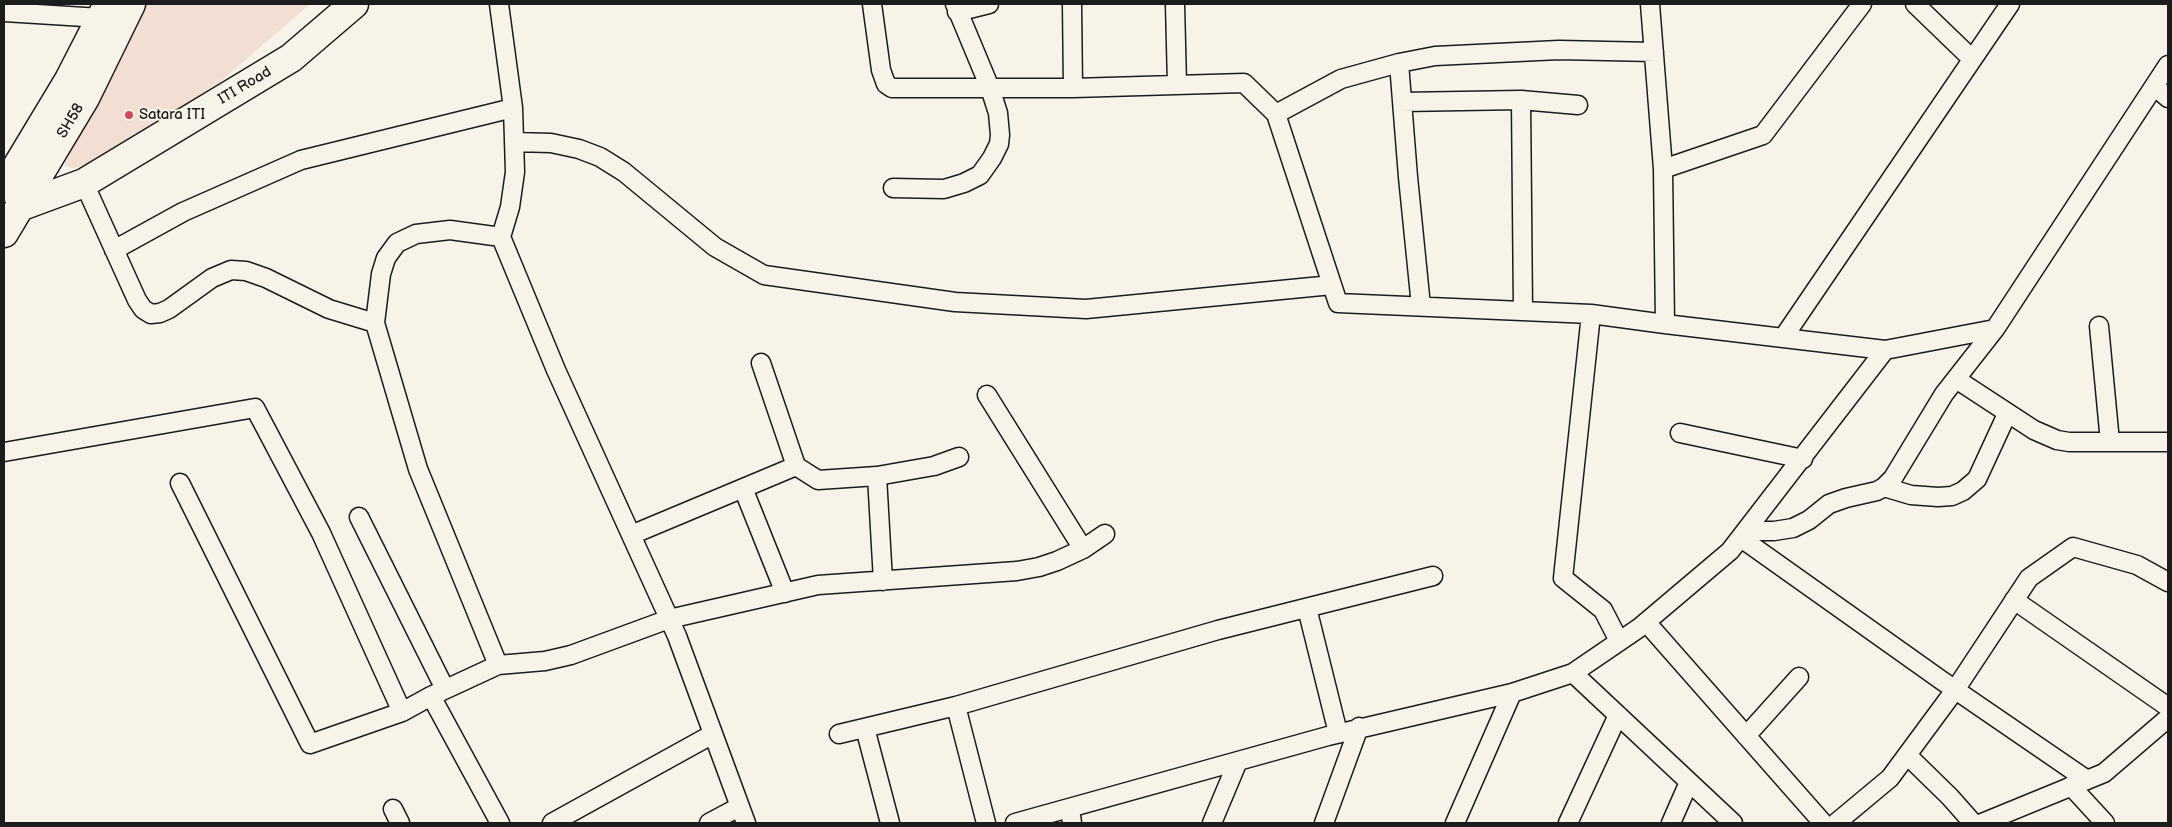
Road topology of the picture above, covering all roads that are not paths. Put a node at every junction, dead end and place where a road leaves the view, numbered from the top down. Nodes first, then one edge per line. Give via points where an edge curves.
1 (132, 4) edge
2 (354, 4) edge
3 (498, 4) edge
4 (872, 4) edge
5 (989, 4) edge
6 (1072, 4) edge
7 (1175, 4) edge
8 (1650, 4) edge
9 (1862, 4) edge
10 (1915, 4) edge
11 (2010, 4) edge
12 (956, 8) edge
13 (104, 11) edge
14 (4, 12) edge
15 (1654, 52) junction
16 (1972, 59) junction
17 (1399, 63) junction
18 (2168, 65) edge
19 (1177, 85) junction
20 (2154, 86) junction
21 (990, 88) junction
22 (1073, 88) junction
23 (2168, 98) edge
24 (1521, 100) junction
25 (1402, 102) junction
26 (1578, 105) dead end
27 (513, 108) junction
28 (1276, 114) junction
29 (514, 142) junction
30 (1664, 169) junction
31 (84, 183) junction
32 (893, 188) dead end
33 (11, 198) edge
34 (4, 233) edge
35 (501, 238) junction
36 (114, 250) junction
37 (1332, 285) junction
38 (1421, 306) junction
39 (1523, 311) junction
40 (1591, 314) junction
41 (375, 323) junction
42 (1666, 324) junction
43 (2098, 326) dead end
44 (1995, 329) junction
45 (1783, 338) junction
46 (1885, 350) junction
47 (761, 363) dead end
48 (1956, 379) junction
49 (987, 395) dead end
50 (2007, 414) junction
51 (1680, 433) dead end
52 (2110, 442) junction
53 (2168, 442) edge
54 (4, 452) edge
55 (959, 457) dead end
56 (1803, 459) junction
57 (796, 466) junction
58 (876, 476) junction
59 (180, 483) dead end
60 (1884, 487) junction
61 (743, 488) junction
62 (359, 517) dead end
63 (1105, 534) dead end
64 (631, 535) junction
65 (1743, 535) junction
66 (1083, 549) junction
67 (1433, 576) dead end
68 (883, 581) junction
69 (2168, 582) edge
70 (785, 593) junction
71 (2014, 600) junction
72 (1308, 608) junction
73 (669, 619) junction
74 (1646, 622) junction
75 (1620, 641) junction
76 (498, 665) junction
77 (1573, 673) junction
78 (1799, 677) dead end
79 (1955, 690) junction
80 (438, 693) junction
81 (1512, 694) junction
82 (956, 706) junction
83 (2168, 707) edge
84 (402, 712) junction
85 (1618, 715) junction
86 (2165, 726) edge
87 (866, 728) junction
88 (1359, 728) junction
89 (1338, 733) junction
90 (713, 734) junction
91 (839, 734) dead end
92 (1746, 736) junction
93 (1907, 755) junction
94 (1238, 761) junction
95 (1689, 782) junction
96 (2079, 783) junction
97 (739, 807) junction
98 (1071, 816) edge
99 (500, 823) edge
100 (552, 823) edge
101 (709, 823) edge
102 (746, 823) edge
103 (890, 823) edge
104 (986, 823) edge
105 (1014, 823) edge
106 (1212, 823) edge
107 (1324, 823) edge
108 (1455, 823) edge
109 (1568, 823) edge
110 (1671, 823) edge
111 (1733, 823) edge
112 (1823, 823) edge
113 (1836, 823) edge
114 (1972, 823) edge
115 (1982, 823) edge
116 (2105, 823) edge

1 - 33 main road, SH58 / SH58 via 85,98
2 - 31 main road, ITI Road via 291,58
3 - 27 street
4 - 21 street via 881,70 886,84 892,88
5 - 12 street
6 - 22 street
7 - 19 street
8 - 15 street
9 - 30 street via 1763,135
10 - 16 street
11 - 16 street
12 - 21 street
13 - 14 street
13 - 33 main road, SH58 / SH58
15 - 17 street via 1559,50 1435,56
15 - 30 street
16 - 45 street
17 - 25 street
17 - 28 street via 1341,79
18 - 20 street
19 - 22 street
19 - 28 street via 1244,84
20 - 23 street
20 - 44 street
21 - 22 street
21 - 32 street via 998,113 999,144 980,175 944,189
24 - 25 street
24 - 26 street
24 - 39 street
25 - 38 street
27 - 29 street
27 - 36 street via 301,160 183,212
28 - 37 street
29 - 35 street via 515,172
29 - 37 street via 551,143 600,157 624,172 715,247 764,275 955,302 1086,309
30 - 42 street
31 - 33 main road, ITI Road
31 - 36 street
33 - 34 main road, SH58 / SH58
35 - 41 street via 450,230 416,234 397,243 386,258
35 - 64 street via 556,370
36 - 41 street via 137,300 151,314 169,309 212,278 231,270 266,278 329,309
37 - 38 street via 1338,303
38 - 39 street
39 - 40 street
40 - 42 street
40 - 75 street via 1563,578 1603,610
41 - 76 street via 418,469
42 - 45 street
43 - 52 street
44 - 46 street
44 - 48 street
45 - 46 street
46 - 56 street
47 - 57 street
48 - 50 street
48 - 60 street
49 - 66 street
50 - 52 street via 2056,440
50 - 60 street via 1977,479 1963,491 1938,498 1910,495
51 - 56 street
52 - 53 street
54 - 84 street via 255,408 322,532
55 - 58 street via 934,466
56 - 65 street
57 - 58 street via 818,480
57 - 61 street
58 - 68 street
59 - 84 street via 310,744
60 - 65 street via 1829,504 1793,528
61 - 64 street
61 - 70 street
62 - 80 street
63 - 66 street
64 - 73 street
65 - 74 street via 1730,552
65 - 79 street
66 - 68 street via 1057,562 1017,571
67 - 72 street
68 - 70 street via 818,585
69 - 71 street via 2137,565 2073,547 2028,578
70 - 73 street
71 - 79 street
71 - 83 street
72 - 82 street via 1218,630
72 - 89 street
73 - 76 street via 571,655
73 - 90 street
74 - 75 street
74 - 92 street
75 - 77 street
76 - 80 street
77 - 81 street
77 - 85 street
78 - 92 street
79 - 93 street
79 - 96 street
80 - 84 street
80 - 99 street
81 - 88 street
81 - 108 street
82 - 87 street
82 - 104 street
85 - 95 street
85 - 109 street
86 - 96 street via 2104,773
87 - 91 street
87 - 103 street
88 - 89 street
88 - 107 street
89 - 94 street
90 - 97 street
90 - 100 street
92 - 112 street
93 - 113 street via 1890,778
93 - 114 street
94 - 98 street
94 - 106 street
95 - 110 street
95 - 111 street
96 - 115 street
96 - 116 street
97 - 101 street
97 - 102 street
98 - 105 street

